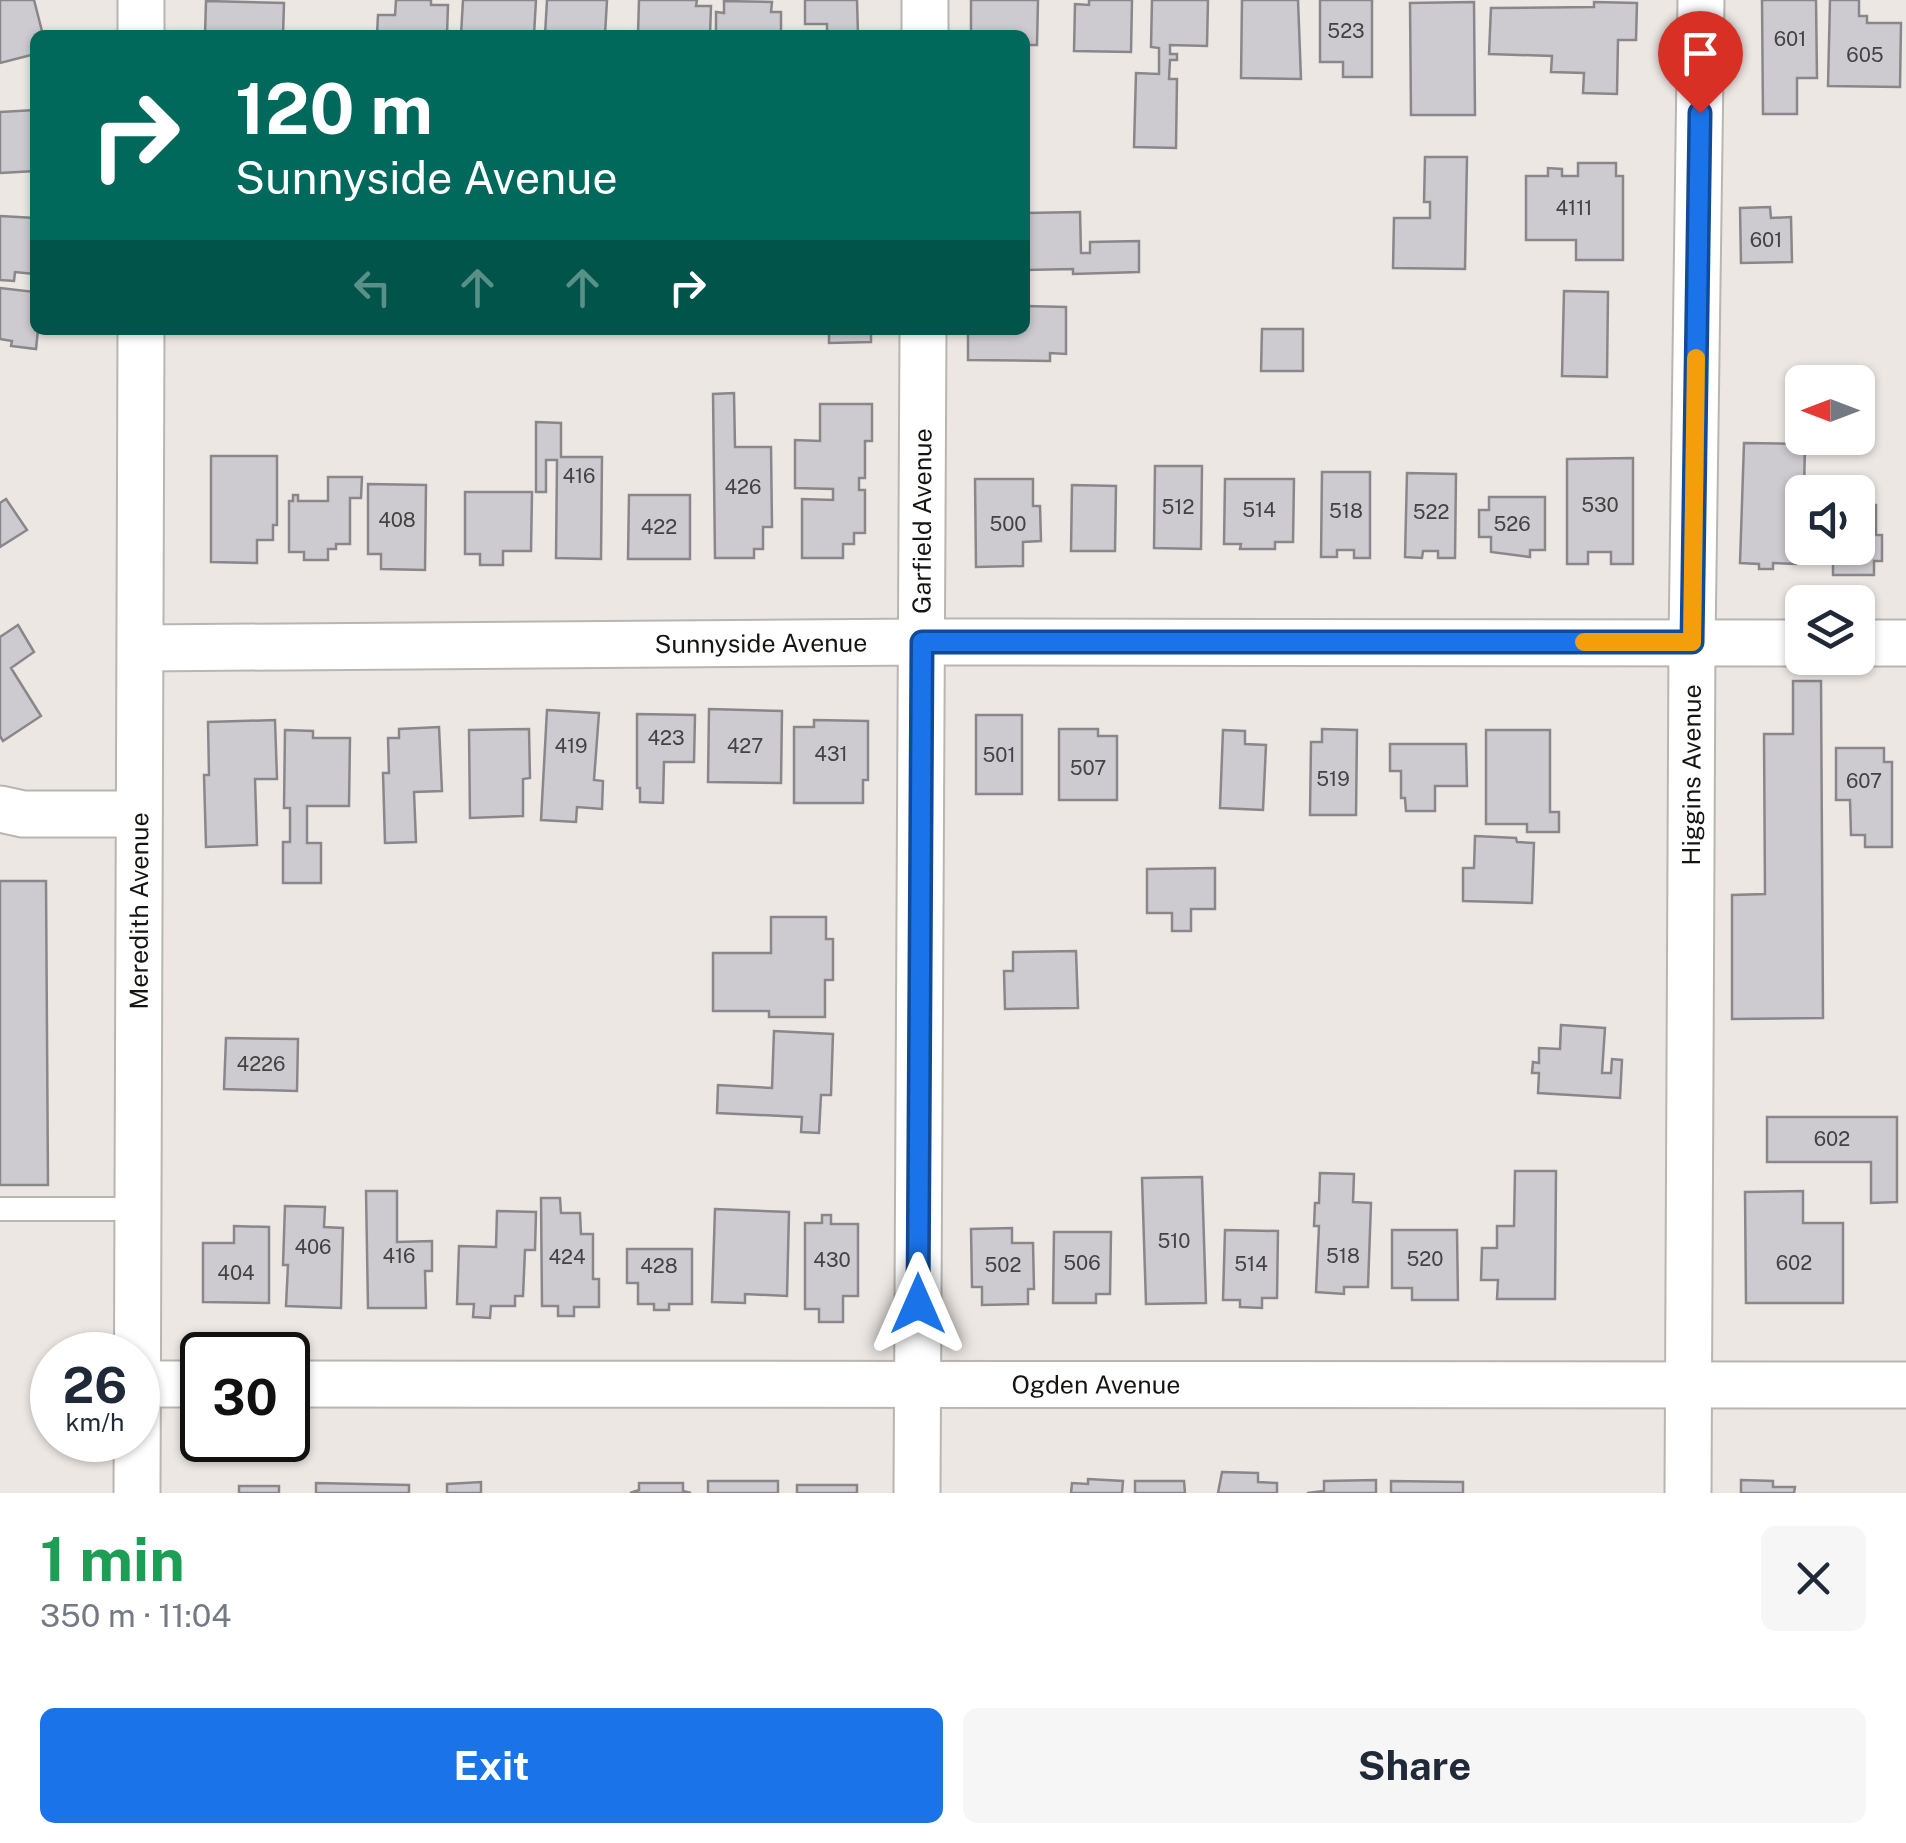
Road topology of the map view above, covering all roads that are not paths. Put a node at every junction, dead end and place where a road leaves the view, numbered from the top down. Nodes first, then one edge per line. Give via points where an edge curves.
1 (142, 0) edge
2 (925, 0) edge
3 (1701, 0) edge
4 (142, 30) edge
5 (924, 30) edge
6 (141, 335) edge
7 (923, 335) edge
8 (922, 642) junction
9 (1692, 642) junction
10 (1785, 642) edge
11 (1875, 643) edge
12 (1906, 643) edge
13 (141, 648) junction
14 (0, 809) edge
15 (139, 814) junction
16 (0, 1209) edge
17 (140, 1209) junction
18 (139, 1332) edge
19 (918, 1382) junction
20 (310, 1384) edge
21 (1688, 1385) junction
22 (1906, 1385) edge
23 (138, 1462) edge
24 (137, 1493) edge
25 (917, 1493) edge
26 (1688, 1493) edge

1 - 4 street
2 - 5 street
3 - 9 street, Higgins Avenue
6 - 13 street, Meredith Avenue
7 - 8 street, Garfield Avenue
8 - 9 street, Sunnyside Avenue
8 - 13 street, Sunnyside Avenue
8 - 19 street, Garfield Avenue
9 - 10 street, Sunnyside Avenue
9 - 21 street, Higgins Avenue
11 - 12 street
13 - 15 street, Meredith Avenue
14 - 15 street
15 - 17 street, Meredith Avenue
16 - 17 lane
17 - 18 street, Meredith Avenue
19 - 20 street, Ogden Avenue
19 - 21 street, Ogden Avenue
19 - 25 street, Garfield Avenue
21 - 22 street, Ogden Avenue
21 - 26 street, Higgins Avenue
23 - 24 street, Meredith Avenue

